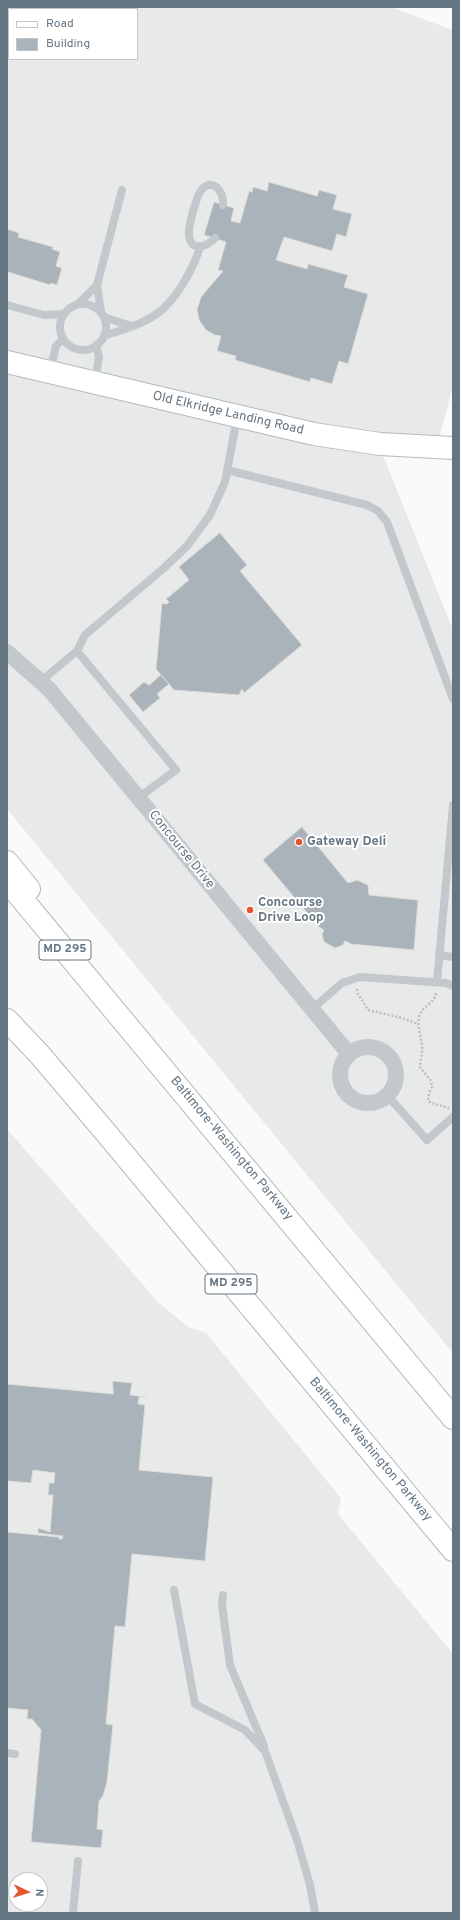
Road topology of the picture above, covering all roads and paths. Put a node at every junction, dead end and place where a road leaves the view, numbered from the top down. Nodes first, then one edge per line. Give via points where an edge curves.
1 (122, 190) dead end
2 (223, 205) dead end
3 (215, 238) dead end
4 (200, 247) junction
5 (97, 285) junction
6 (78, 304) junction
7 (7, 305) edge
8 (63, 314) junction
9 (102, 314) junction
10 (44, 315) junction
11 (131, 326) junction
12 (59, 327) junction
13 (104, 336) junction
14 (63, 339) junction
15 (96, 345) junction
16 (7, 362) edge
17 (49, 372) junction
18 (94, 383) junction
19 (237, 417) junction
20 (453, 448) edge
21 (227, 470) junction
22 (77, 651) junction
23 (7, 652) edge
24 (41, 681) junction
25 (453, 699) edge
26 (138, 798) junction
27 (453, 805) edge
28 (7, 862) edge
29 (7, 880) edge
30 (7, 899) edge
31 (439, 955) junction
32 (453, 956) edge
33 (437, 982) junction
34 (357, 986) dead end
35 (453, 986) edge
36 (436, 991) dead end
37 (312, 1009) junction
38 (123, 1019) junction
39 (7, 1020) edge
40 (418, 1024) junction
41 (349, 1054) junction
42 (387, 1095) junction
43 (449, 1108) dead end
44 (453, 1116) edge
45 (295, 1226) junction
46 (453, 1418) edge
47 (453, 1550) edge
48 (174, 1590) dead end
49 (223, 1594) dead end
50 (266, 1751) junction
51 (78, 1861) dead end
52 (73, 1913) edge
53 (315, 1913) edge

1 - 5 lane
2 - 4 lane via 222,192 216,186 209,185 198,194 189,226 189,238 193,245
3 - 4 lane via 210,244
4 - 11 lane via 195,264 164,308
5 - 6 lane
5 - 9 lane
6 - 8 lane
6 - 9 lane via 90,304
7 - 10 lane
8 - 10 lane
8 - 12 lane
9 - 11 lane
9 - 13 lane via 106,329
10 - 12 lane
11 - 13 lane
12 - 14 lane
13 - 15 lane
14 - 15 lane via 78,350
14 - 17 lane via 56,346
15 - 18 lane via 99,357
16 - 17 main road, Old Elkridge Landing Road
17 - 18 main road, Old Elkridge Landing Road
18 - 19 main road, Old Elkridge Landing Road
19 - 20 main road, Old Elkridge Landing Road via 360,442
19 - 21 lane
21 - 22 lane via 225,482 210,515 187,546 85,635
21 - 25 lane via 367,505 378,511 387,522
22 - 24 lane
22 - 26 lane via 176,770
23 - 24 street, Concourse Drive
24 - 26 street, Concourse Drive
26 - 37 street, Concourse Drive
27 - 31 lane
28 - 38 main road via 76,946
29 - 38 main road, Baltimore-Washington Parkway / MD 295
30 - 45 main road via 243,1181
31 - 32 lane
31 - 33 lane
33 - 35 lane
33 - 37 lane via 360,977 342,983
34 - 40 path via 358,994 368,1010
36 - 40 path via 435,999 422,1010
37 - 41 street, Concourse Drive
38 - 45 main road, Baltimore-Washington Parkway / MD 295
39 - 47 main road, Baltimore-Washington Parkway / MD 295 via 107,1134
40 - 43 path via 423,1047 420,1067 431,1081 432,1087 428,1101 436,1106
41 - 42 street via 366,1046 378,1048 389,1056 396,1073 394,1085
41 - 42 street via 340,1070 341,1083 347,1094 357,1101 370,1103
42 - 44 lane via 427,1140
45 - 46 main road, Baltimore-Washington Parkway / MD 295
48 - 50 lane via 195,1704 245,1730
49 - 50 lane via 222,1605 230,1665
50 - 53 lane via 297,1840
51 - 52 lane

